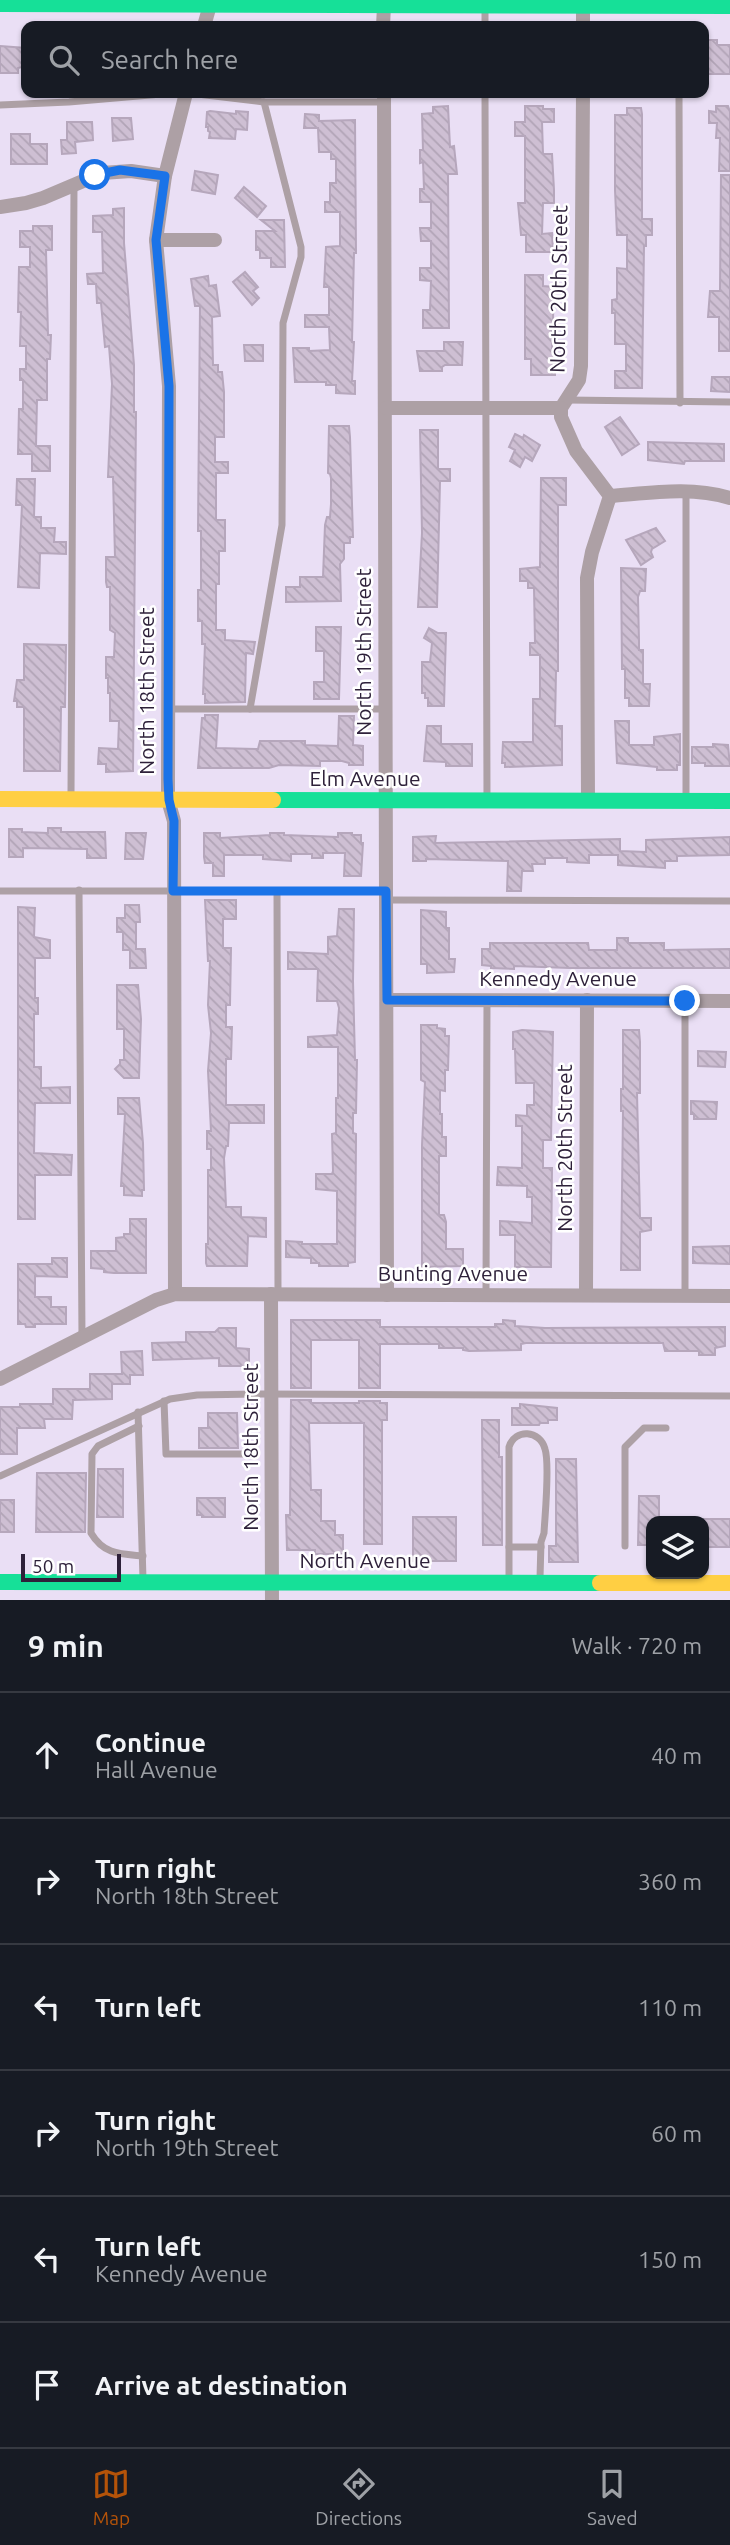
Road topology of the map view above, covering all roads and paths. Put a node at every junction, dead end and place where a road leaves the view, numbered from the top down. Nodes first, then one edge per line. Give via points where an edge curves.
1 (106, 2) edge
2 (384, 3) edge
3 (485, 3) edge
4 (583, 3) edge
5 (706, 3) edge
6 (0, 4) edge
7 (210, 5) junction
8 (730, 6) edge
9 (205, 21) edge
10 (383, 21) edge
11 (485, 21) edge
12 (583, 21) edge
13 (115, 98) edge
14 (187, 98) edge
15 (230, 98) edge
16 (384, 98) edge
17 (485, 98) edge
18 (583, 98) edge
19 (678, 98) edge
20 (264, 102) junction
21 (0, 105) edge
22 (165, 176) junction
23 (74, 184) junction
24 (0, 207) edge
25 (156, 240) junction
26 (215, 240) dead end
27 (730, 402) edge
28 (680, 403) junction
29 (564, 404) junction
30 (386, 408) junction
31 (486, 408) junction
32 (686, 491) junction
33 (610, 496) junction
34 (730, 498) edge
35 (169, 709) junction
36 (250, 709) junction
37 (385, 709) junction
38 (0, 799) edge
39 (71, 800) junction
40 (169, 800) junction
41 (385, 800) junction
42 (487, 800) junction
43 (587, 800) junction
44 (686, 801) junction
45 (730, 801) edge
46 (79, 890) junction
47 (0, 891) edge
48 (173, 891) junction
49 (277, 891) junction
50 (386, 896) junction
51 (730, 901) edge
52 (387, 1000) junction
53 (487, 1000) junction
54 (587, 1000) junction
55 (685, 1001) junction
56 (730, 1001) edge
57 (175, 1294) junction
58 (274, 1294) junction
59 (387, 1295) junction
60 (486, 1295) junction
61 (586, 1295) junction
62 (685, 1296) junction
63 (730, 1296) edge
64 (82, 1338) junction
65 (0, 1379) edge
66 (271, 1394) junction
67 (730, 1396) edge
68 (164, 1401) junction
69 (138, 1412) junction
70 (139, 1426) junction
71 (666, 1429) dead end
72 (248, 1454) dead end
73 (0, 1476) edge
74 (625, 1546) dead end
75 (509, 1547) junction
76 (541, 1547) junction
77 (143, 1556) junction
78 (0, 1582) edge
79 (143, 1582) junction
80 (272, 1582) junction
81 (404, 1582) junction
82 (509, 1583) junction
83 (540, 1583) junction
84 (625, 1583) junction
85 (730, 1583) edge
86 (730, 1596) edge
87 (272, 1600) edge
88 (347, 1600) edge
89 (434, 1600) edge
90 (625, 1600) edge
91 (718, 1600) edge

1 - 6 street
1 - 7 street
2 - 3 street
2 - 7 street
2 - 10 street
3 - 4 street
3 - 11 lane
4 - 5 street
4 - 12 street
5 - 8 street
7 - 9 street
13 - 21 lane
14 - 22 street, North 18th Street
15 - 20 lane
16 - 20 lane
16 - 30 street, North 19th Street
17 - 31 lane
18 - 29 street, North 20th Street via 581,366 579,380
19 - 28 lane
20 - 36 lane via 301,257 284,323 282,525
22 - 23 street via 112,171
22 - 25 street, North 18th Street
23 - 24 street via 26,203
23 - 39 lane
25 - 26 street
25 - 35 street, North 18th Street via 169,386
27 - 28 lane
28 - 29 lane
29 - 31 street
29 - 33 street via 561,417 576,451
30 - 31 street
30 - 37 street, North 19th Street
31 - 42 lane
32 - 33 street
32 - 34 street
32 - 44 lane
33 - 43 street via 587,578
35 - 36 lane
35 - 40 street, North 18th Street
36 - 37 lane
37 - 41 street, North 19th Street
38 - 39 street, Elm Avenue
39 - 40 street, Elm Avenue
40 - 41 street, Elm Avenue
40 - 48 street, North 18th Street via 174,821
41 - 42 street, Elm Avenue
41 - 50 street, North 19th Street
42 - 43 street, Elm Avenue
43 - 44 street, Elm Avenue
44 - 45 street, Elm Avenue
46 - 47 lane
46 - 48 lane
46 - 64 lane
48 - 49 lane
48 - 57 street, North 18th Street
49 - 50 lane
49 - 58 lane
50 - 51 lane
50 - 52 street, North 19th Street
52 - 53 street, Kennedy Avenue
52 - 59 street, North 19th Street
53 - 54 street, Kennedy Avenue
53 - 60 lane
54 - 55 street, Kennedy Avenue
54 - 61 street, North 20th Street
55 - 56 street, Kennedy Avenue
55 - 62 lane
57 - 58 street, Bunting Avenue
57 - 64 street
58 - 59 street, Bunting Avenue
58 - 66 street, North 18th Street
59 - 60 street, Bunting Avenue
60 - 61 street, Bunting Avenue
61 - 62 street, Bunting Avenue
62 - 63 street, Bunting Avenue
64 - 65 street
66 - 67 lane
66 - 68 lane via 197,1395
66 - 80 street, North 18th Street
68 - 69 lane
68 - 72 lane via 166,1454
69 - 70 lane
69 - 73 lane
70 - 77 lane
70 - 77 lane via 98,1446 92,1454 91,1533 110,1553
71 - 74 lane via 644,1428 625,1447
75 - 76 lane
75 - 76 lane via 509,1447 515,1436 527,1433 537,1437 546,1455
75 - 82 lane
76 - 83 lane
77 - 79 lane
78 - 79 street, North Avenue
79 - 80 street, North Avenue
80 - 81 street, North Avenue
80 - 87 street, North 18th Street
81 - 82 street, North Avenue
81 - 88 street via 391,1596
82 - 83 street, North Avenue
83 - 84 street, North Avenue
83 - 89 street via 498,1592 443,1592
84 - 85 street, North Avenue
84 - 90 street
86 - 91 street

